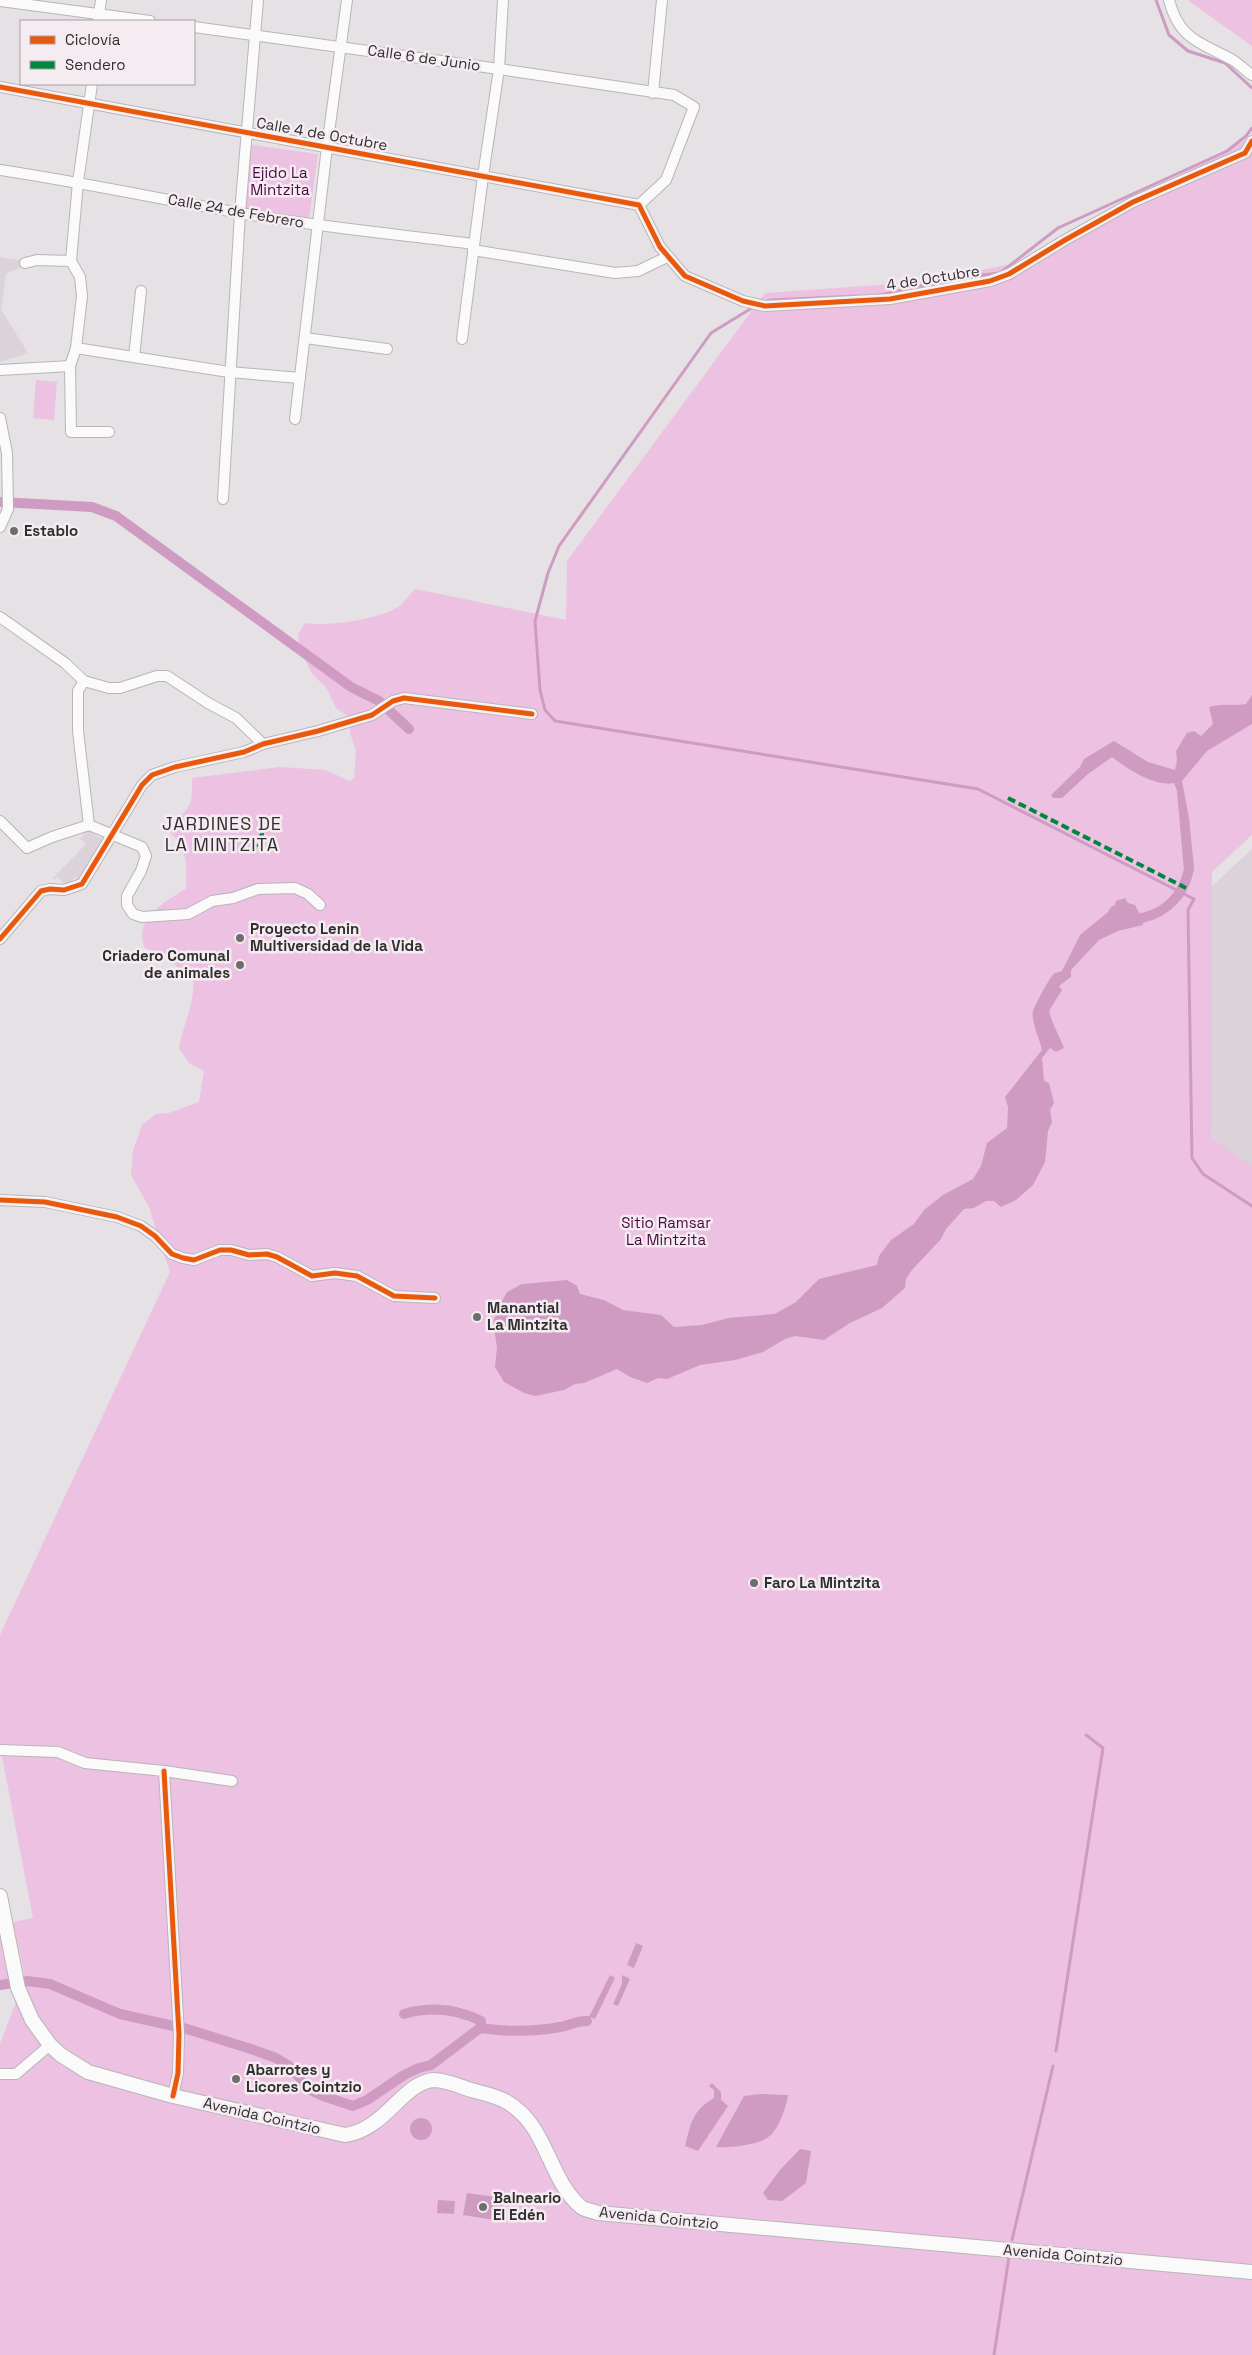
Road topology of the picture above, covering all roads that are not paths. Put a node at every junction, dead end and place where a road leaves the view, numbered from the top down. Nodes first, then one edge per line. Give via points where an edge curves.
1 (100, 0) edge
2 (258, 0) edge
3 (347, 0) edge
4 (503, 0) edge
5 (662, 0) edge
6 (1169, 0) edge
7 (0, 1) edge
8 (98, 18) edge
9 (133, 20) edge
10 (195, 27) edge
11 (256, 36) junction
12 (340, 47) junction
13 (499, 69) junction
14 (1252, 75) edge
15 (92, 85) edge
16 (0, 87) edge
17 (653, 93) junction
18 (90, 104) junction
19 (248, 133) junction
20 (1252, 141) edge
21 (327, 147) junction
22 (0, 170) edge
23 (483, 176) junction
24 (78, 182) junction
25 (639, 205) junction
26 (240, 213) junction
27 (317, 225) junction
28 (473, 247) junction
29 (667, 258) junction
30 (71, 261) junction
31 (26, 263) dead end
32 (141, 291) dead end
33 (305, 338) junction
34 (462, 339) dead end
35 (76, 348) junction
36 (388, 349) dead end
37 (134, 357) junction
38 (70, 366) junction
39 (0, 370) edge
40 (229, 372) junction
41 (300, 378) junction
42 (0, 418) edge
43 (295, 419) dead end
44 (109, 432) dead end
45 (223, 499) dead end
46 (0, 527) edge
47 (0, 618) edge
48 (84, 681) junction
49 (532, 714) dead end
50 (263, 744) junction
51 (0, 821) edge
52 (89, 825) junction
53 (113, 835) junction
54 (320, 905) dead end
55 (0, 939) edge
56 (0, 1200) edge
57 (434, 1298) dead end
58 (0, 1750) edge
59 (164, 1771) junction
60 (232, 1782) dead end
61 (0, 1896) edge
62 (50, 2045) junction
63 (0, 2074) edge
64 (173, 2096) junction
65 (1252, 2272) edge

1 - 8 street
2 - 11 street
3 - 12 street
4 - 13 street
5 - 17 street
6 - 14 street via 1172,12 1186,34 1205,48 1232,59
7 - 8 street
8 - 9 street
10 - 11 street, Calle 6 de Junio
11 - 12 street, Calle 6 de Junio
11 - 19 street
12 - 13 street, Calle 6 de Junio
12 - 21 street
13 - 17 street, Calle 6 de Junio
13 - 23 street
15 - 18 street
16 - 18 street, Calle 4 de Octubre
17 - 25 street, Calle 6 de Junio via 674,96 694,107 666,180
18 - 19 street, Calle 4 de Octubre
18 - 24 street
19 - 21 street, Calle 4 de Octubre
19 - 26 street
20 - 29 street, 4 de Octubre via 1245,154 1133,202 1009,274 990,281 890,299 764,306 685,276
21 - 23 street, Calle 4 de Octubre
21 - 27 street
22 - 24 street, Calle 24 de Febrero
23 - 25 street, Calle 4 de Octubre
23 - 28 street
24 - 26 street, Calle 24 de Febrero
24 - 30 street
25 - 29 street, 4 de Octubre
26 - 27 street, Calle 24 de Febrero
26 - 40 street
27 - 28 street, Calle 24 de Febrero
27 - 33 street
28 - 29 street, Calle 24 de Febrero via 615,273 638,271
28 - 34 street
30 - 31 street via 37,260
30 - 35 street via 80,277 82,296
32 - 37 street
33 - 36 street
33 - 41 street
35 - 37 street
35 - 38 street
37 - 40 street
38 - 39 street
38 - 44 street via 71,432
40 - 41 street
40 - 45 street
41 - 43 street
42 - 46 street via 7,453 8,503
47 - 48 street via 65,663
48 - 50 street via 120,688 167,676 236,718
48 - 52 street via 78,691 78,730
49 - 50 street via 404,698 372,715
50 - 53 street via 244,752 152,775 142,784
51 - 52 street via 27,848
52 - 53 street
53 - 54 street via 142,847 146,856 127,896 127,904 133,914 142,917 188,914 212,901 258,889 295,888
53 - 55 street via 82,884 64,890 41,891
56 - 57 street via 45,1202 117,1217 141,1226 172,1254 183,1258 194,1260 220,1250 249,1255 267,1254 312,1276 335,1273 357,1276 394,1296
58 - 59 street via 58,1752 84,1764
59 - 60 street
59 - 64 street via 179,2034 178,2073
61 - 62 main road, Avenida Cointzio via 17,1983 32,2020
62 - 63 street via 16,2074
62 - 64 main road, Avenida Cointzio via 88,2072
64 - 65 main road, Avenida Cointzio via 345,2135 359,2133 376,2123 419,2084 434,2080 507,2101 530,2121 561,2184 582,2208 598,2213

